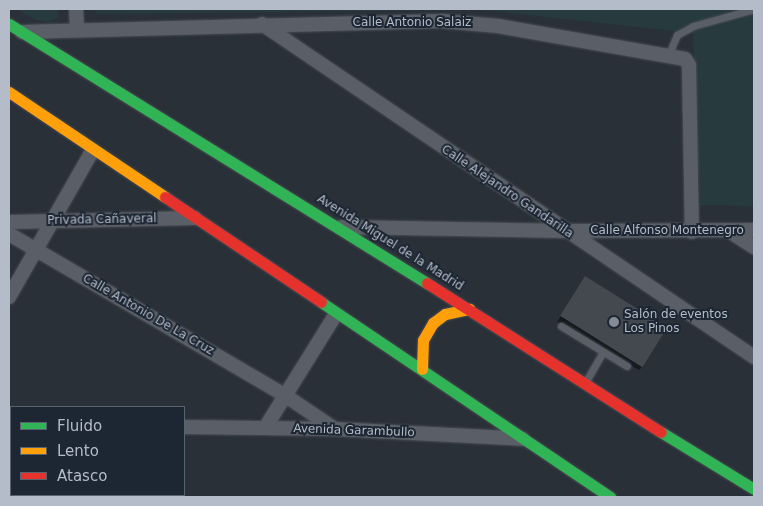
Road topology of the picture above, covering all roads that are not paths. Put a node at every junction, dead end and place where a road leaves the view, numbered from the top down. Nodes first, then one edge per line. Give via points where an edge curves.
1 (76, 9) edge
2 (754, 9) edge
3 (739, 12) edge
4 (9, 24) edge
5 (262, 24) junction
6 (77, 28) junction
7 (22, 32) junction
8 (668, 56) junction
9 (9, 92) edge
10 (92, 150) junction
11 (195, 218) junction
12 (9, 222) edge
13 (54, 222) junction
14 (340, 227) junction
15 (728, 230) junction
16 (754, 230) edge
17 (565, 231) junction
18 (692, 232) junction
19 (9, 234) edge
20 (754, 247) edge
21 (37, 250) junction
22 (9, 298) edge
23 (469, 309) junction
24 (336, 314) junction
25 (561, 326) dead end
26 (602, 352) junction
27 (754, 357) edge
28 (627, 366) dead end
29 (422, 369) junction
30 (584, 384) junction
31 (286, 396) junction
32 (185, 428) edge
33 (265, 428) junction
34 (335, 429) junction
35 (523, 440) junction
36 (754, 489) edge
37 (610, 497) edge

1 - 6 street
2 - 3 lane
3 - 8 lane via 693,26 676,35
4 - 7 main road, Avenida Miguel de la Madrid
5 - 6 street, Calle Antonio Salaiz
5 - 8 street, Calle Antonio Salaiz via 471,22
5 - 17 street, Calle Alejandro Gandarilla
6 - 7 street, Calle Antonio Salaiz
7 - 14 main road, Avenida Miguel de la Madrid
8 - 18 street, Calle Antonio Salaiz via 685,59 689,65
9 - 10 main road
10 - 11 main road
10 - 13 street
11 - 13 street, Privada Cañaveral
11 - 24 main road
12 - 13 street, Privada Cañaveral
13 - 21 street
14 - 17 street, Calle Alfonso Montenegro
14 - 23 main road, Avenida Miguel de la Madrid
15 - 16 street, Calle Alfonso Montenegro
15 - 18 street, Calle Alfonso Montenegro
15 - 20 street
17 - 18 street, Calle Alfonso Montenegro
17 - 27 street, Calle Alejandro Gandarilla
19 - 21 street, Calle Antonio De La Cruz
21 - 22 street
21 - 31 street, Calle Antonio De La Cruz
23 - 29 main road via 445,314 433,323 423,340
23 - 30 main road, Avenida Miguel de la Madrid
24 - 29 main road
24 - 31 street
25 - 26 lane
26 - 28 lane
26 - 30 lane
29 - 35 main road
30 - 36 main road, Avenida Miguel de la Madrid
31 - 33 street
31 - 34 street, Calle Antonio De La Cruz
32 - 33 street, Avenida Garambullo
33 - 34 street, Avenida Garambullo
34 - 35 street, Avenida Garambullo
35 - 37 main road

